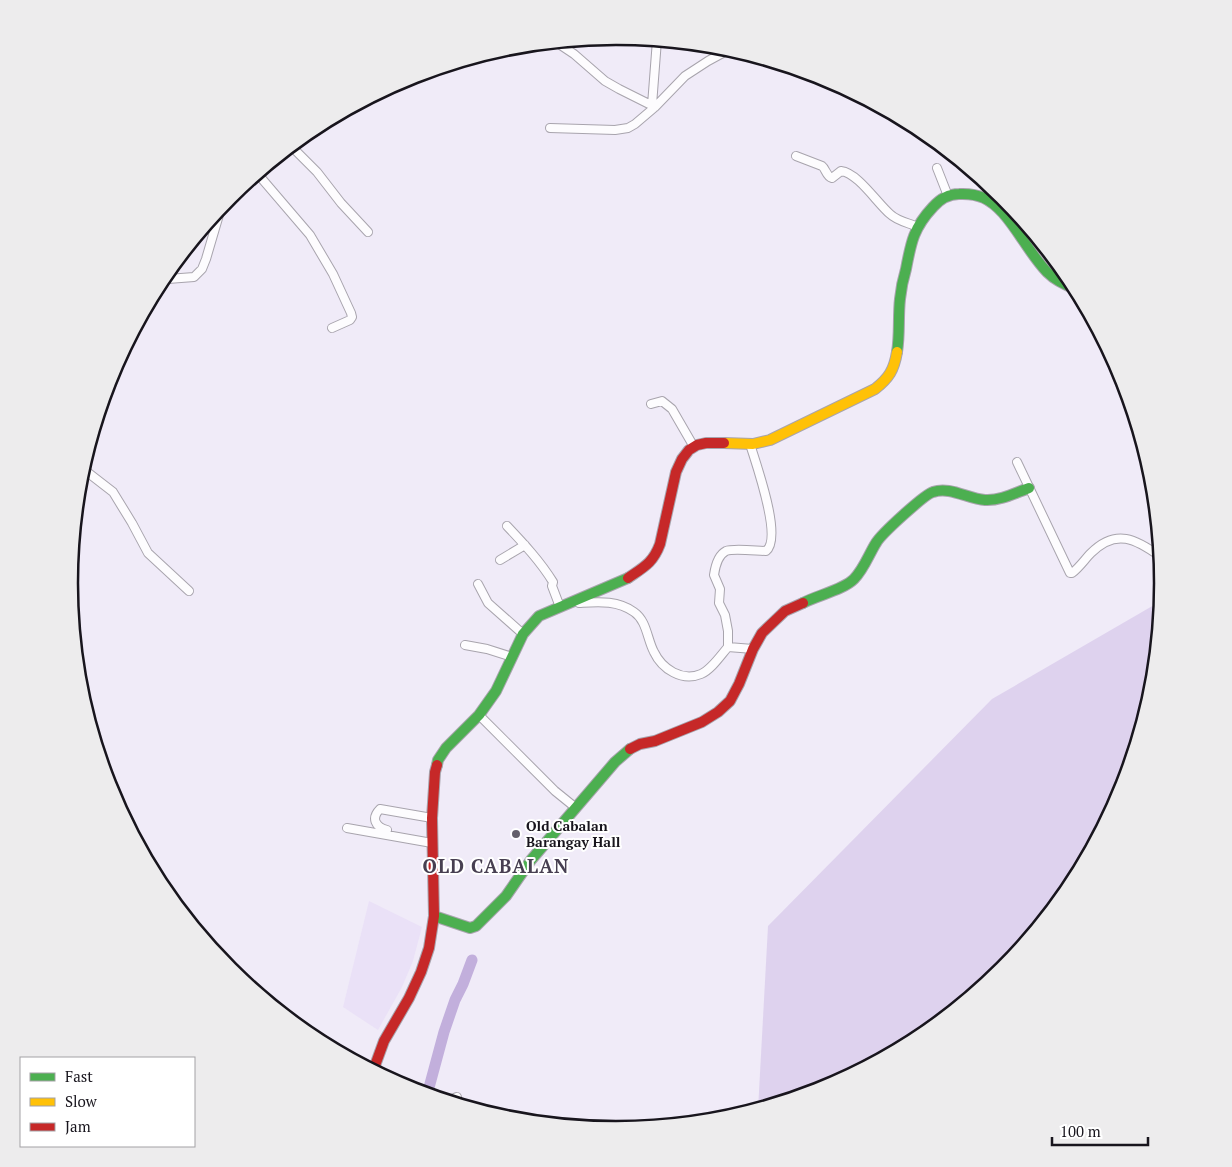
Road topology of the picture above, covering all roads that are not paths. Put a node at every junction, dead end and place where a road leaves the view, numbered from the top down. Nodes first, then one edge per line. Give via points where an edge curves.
1 (657, 47) edge
2 (565, 48) edge
3 (720, 55) edge
4 (653, 106) junction
5 (550, 128) dead end
6 (295, 151) edge
7 (796, 156) dead end
8 (937, 168) dead end
9 (262, 178) edge
10 (948, 196) junction
11 (217, 222) edge
12 (918, 226) junction
13 (368, 232) dead end
14 (172, 279) edge
15 (1064, 284) edge
16 (332, 328) dead end
17 (651, 404) dead end
18 (750, 444) junction
19 (694, 447) junction
20 (1017, 462) dead end
21 (89, 474) edge
22 (1029, 488) junction
23 (507, 526) dead end
24 (525, 545) junction
25 (1153, 552) edge
26 (500, 560) dead end
27 (478, 584) dead end
28 (189, 591) dead end
29 (572, 603) junction
30 (560, 608) junction
31 (523, 634) junction
32 (465, 645) dead end
33 (728, 647) junction
34 (753, 650) junction
35 (512, 657) junction
36 (479, 714) junction
37 (576, 808) junction
38 (432, 818) junction
39 (347, 828) dead end
40 (386, 830) dead end
41 (432, 843) junction
42 (434, 916) junction
43 (375, 1065) edge

1 - 4 street
2 - 4 street via 605,81
3 - 4 street via 685,76
4 - 5 street via 635,124 621,130
6 - 13 street
7 - 12 street via 822,166 832,178 841,171 846,172 890,215
8 - 10 street
9 - 16 street via 310,235 333,274 352,317
10 - 12 main road via 924,216
10 - 15 main road via 972,194 992,203 1038,262
11 - 14 street via 202,269 194,277
12 - 18 main road via 911,243 900,296 898,346 890,374 875,389 773,439
17 - 19 street via 662,401 672,409
18 - 19 main road via 712,441
18 - 33 street via 770,514 771,543 766,551 727,550 715,568 714,575 720,589 719,603 728,631
19 - 29 main road via 684,454 678,465 660,544 649,563 627,579
20 - 22 street
21 - 28 street via 112,492 148,553
22 - 25 street via 1068,571 1075,571 1096,549 1115,539 1134,540
22 - 34 main road via 990,500 947,490 931,492 888,528 856,577 847,585 785,611 762,632
23 - 24 street
24 - 26 street
24 - 30 street via 553,582
27 - 31 street via 488,604
29 - 30 main road
29 - 33 street via 610,602 634,612 645,626 654,653 664,666 680,676 702,674
30 - 31 main road via 539,616
31 - 35 main road
32 - 35 street
33 - 34 street
34 - 37 main road via 730,701 718,712 702,722 629,749
35 - 36 main road via 496,691
36 - 37 street
36 - 38 main road via 438,760
37 - 42 main road via 531,860 506,896 476,926 470,928
38 - 40 street via 380,810 376,823
38 - 41 main road
39 - 41 street
41 - 42 main road
42 - 43 main road via 421,972 384,1041

